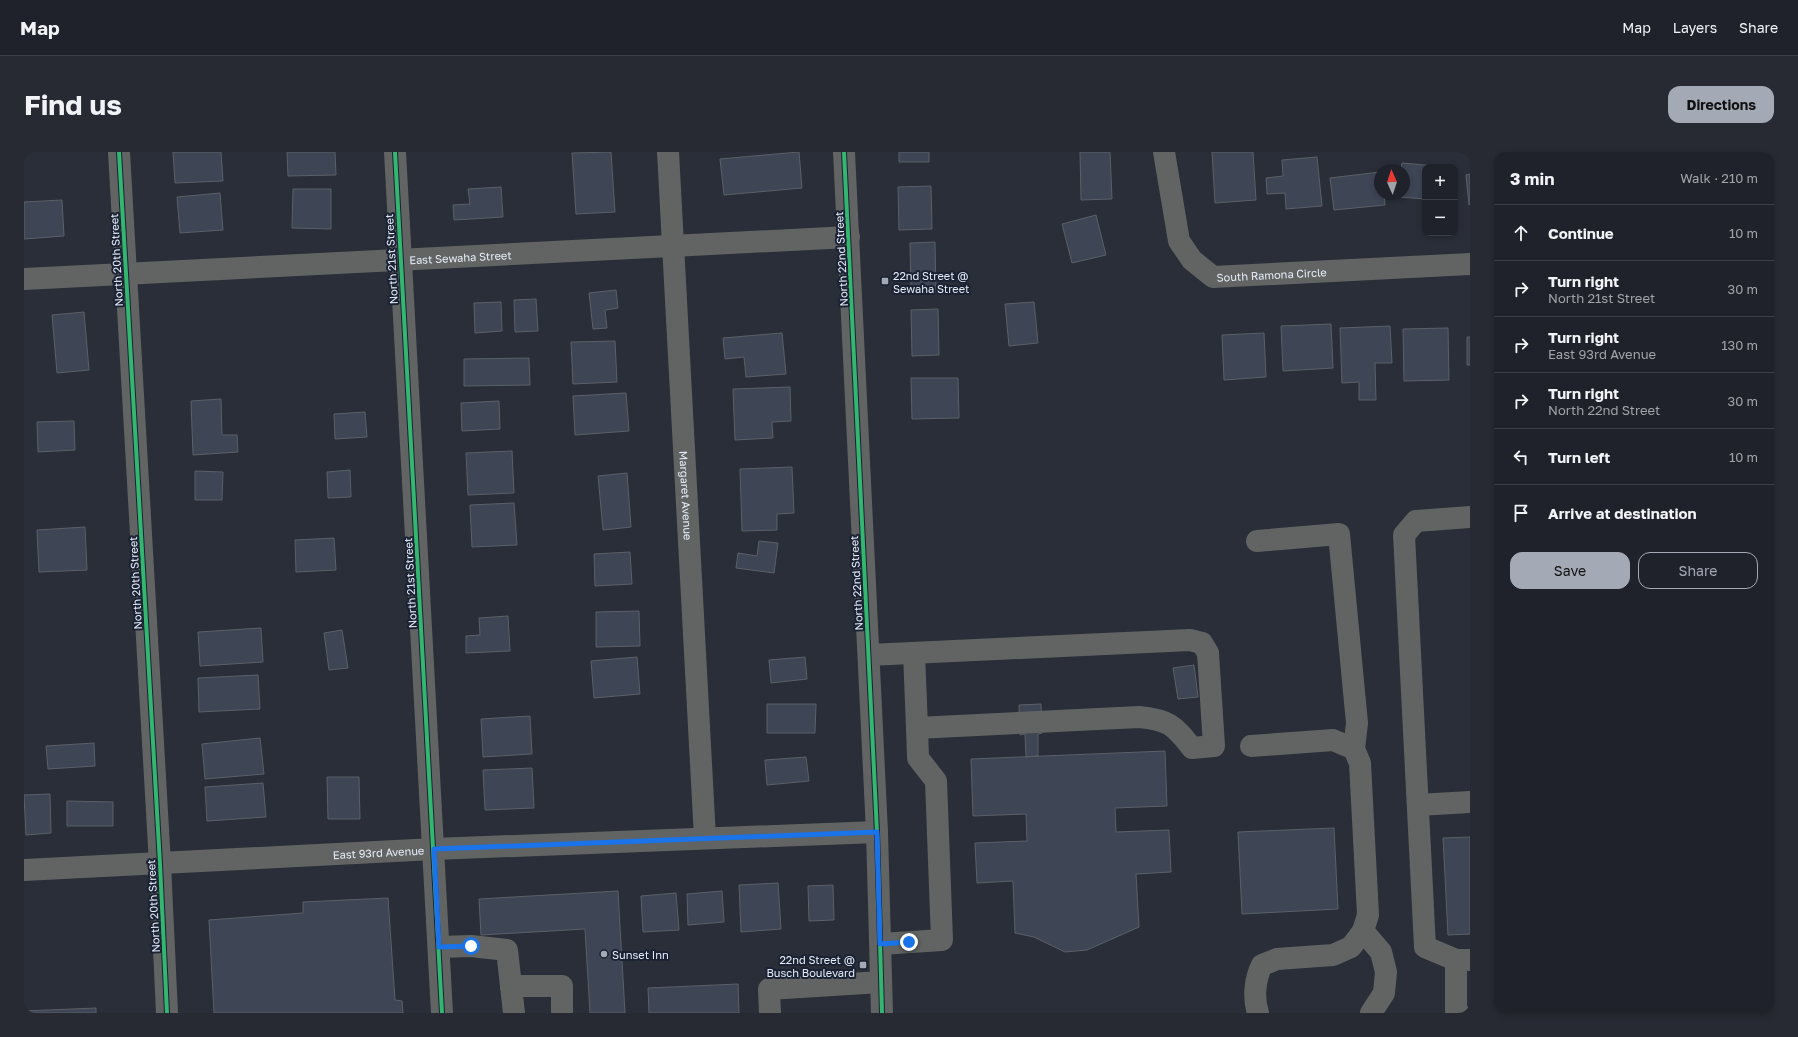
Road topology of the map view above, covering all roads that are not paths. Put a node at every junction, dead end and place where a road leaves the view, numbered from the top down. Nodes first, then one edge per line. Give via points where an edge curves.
1 (119, 152) edge
2 (395, 152) edge
3 (668, 152) edge
4 (844, 152) edge
5 (1164, 152) edge
6 (849, 237) junction
7 (674, 245) junction
8 (400, 261) junction
9 (1470, 264) edge
10 (126, 274) junction
11 (24, 279) edge
12 (1470, 517) edge
13 (1257, 541) dead end
14 (914, 653) junction
15 (869, 655) junction
16 (917, 728) junction
17 (1251, 746) dead end
18 (1354, 749) junction
19 (1470, 802) edge
20 (1418, 805) junction
21 (877, 832) junction
22 (705, 838) junction
23 (434, 849) junction
24 (160, 864) junction
25 (24, 870) edge
26 (1363, 931) junction
27 (880, 944) junction
28 (439, 947) junction
29 (1463, 960) edge
30 (881, 982) junction
31 (511, 986) junction
32 (167, 1013) edge
33 (442, 1013) edge
34 (514, 1013) edge
35 (562, 1013) edge
36 (770, 1013) edge
37 (882, 1013) edge
38 (1258, 1013) edge
39 (1371, 1013) edge
40 (1459, 1013) edge

1 - 10 street, North 20th Street
2 - 8 street, North 21st Street
3 - 7 street, Margaret Avenue
4 - 6 street, North 22nd Street
5 - 9 street, South Ramona Circle via 1179,241 1192,260 1213,277
6 - 7 street, East Sewaha Street
6 - 15 street, North 22nd Street
7 - 8 street, East Sewaha Street
7 - 22 street, Margaret Avenue
8 - 10 street, East Sewaha Street
8 - 23 street, North 21st Street
10 - 11 street, East Sewaha Street
10 - 24 street, North 20th Street
12 - 20 street via 1416,521 1404,535
13 - 18 street via 1339,534 1357,724
14 - 15 street
14 - 16 street
14 - 16 street via 1190,640 1202,643 1208,653 1214,746 1192,748 1178,729 1160,719 1139,717
15 - 21 street, North 22nd Street
16 - 27 street via 918,758 936,781 942,940
17 - 18 street via 1333,740
18 - 26 street via 1360,763 1368,915
19 - 20 street
20 - 29 street via 1425,946
21 - 22 street, East 93rd Avenue
21 - 27 street, North 22nd Street
22 - 23 street, East 93rd Avenue
23 - 24 street, East 93rd Avenue
23 - 28 street, North 21st Street
24 - 25 street, East 93rd Avenue
24 - 32 street, North 20th Street
26 - 38 street via 1351,947 1333,955 1277,959 1262,965 1256,978
26 - 39 street via 1381,952 1386,972 1384,993
27 - 30 street, North 22nd Street
28 - 31 street via 471,946 507,950
28 - 33 street, North 21st Street
29 - 40 street via 1456,1010
30 - 36 street via 768,989
30 - 37 street, North 22nd Street
31 - 34 street
31 - 35 street via 562,986

